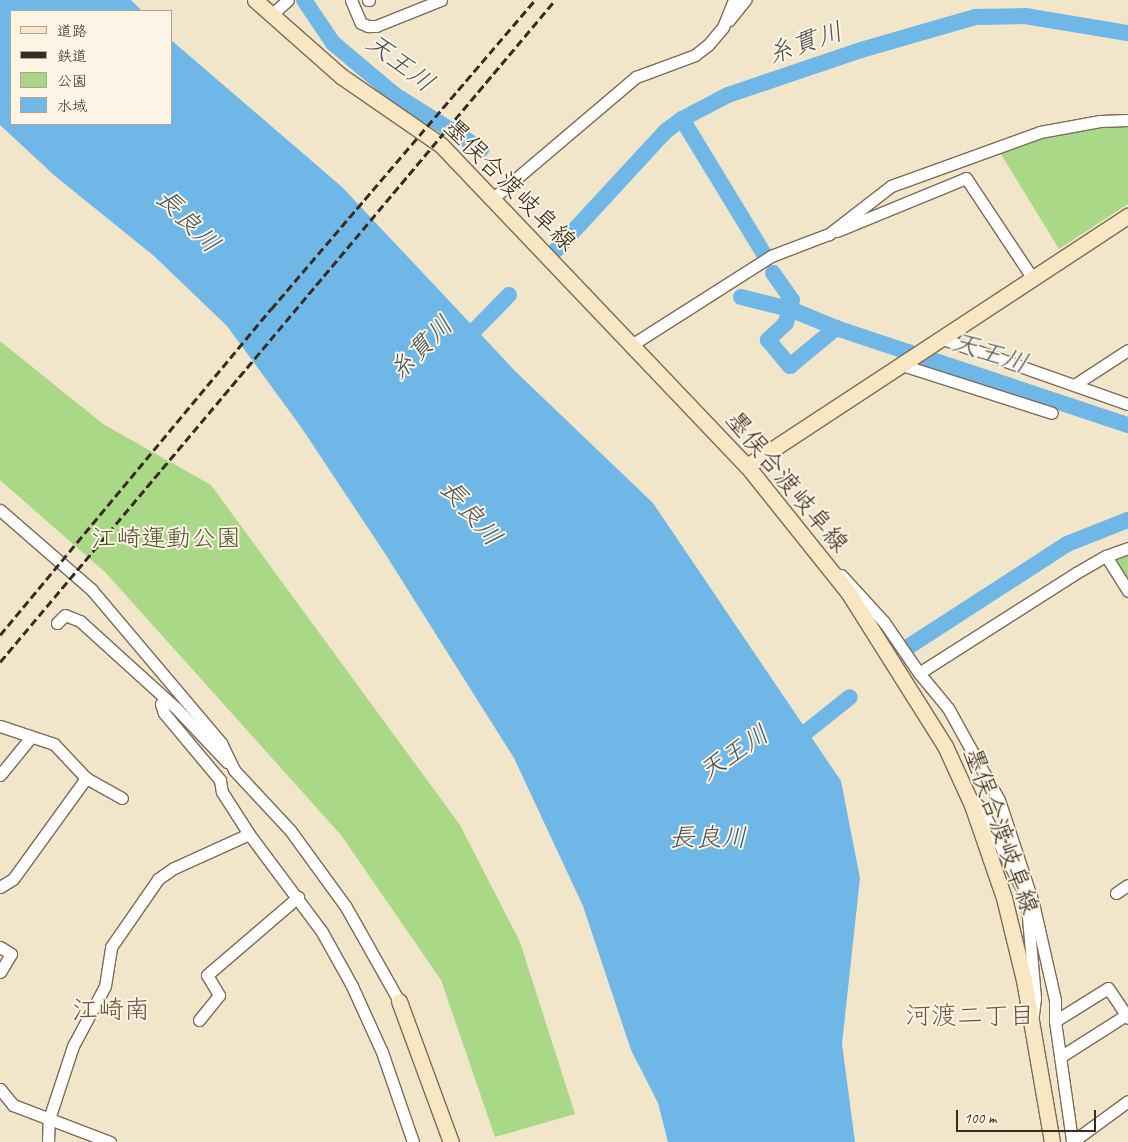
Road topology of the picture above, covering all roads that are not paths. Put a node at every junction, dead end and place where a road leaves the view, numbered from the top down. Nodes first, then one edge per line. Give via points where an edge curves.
1 (255, 0) edge
2 (288, 0) edge
3 (351, 0) edge
4 (441, 0) edge
5 (734, 0) edge
6 (745, 0) edge
7 (274, 13) junction
8 (723, 27) junction
9 (1128, 120) edge
10 (492, 199) junction
11 (1128, 216) edge
12 (829, 234) junction
13 (1033, 279) junction
14 (940, 340) junction
15 (633, 344) junction
16 (1128, 350) edge
17 (906, 362) junction
18 (1074, 385) junction
19 (1128, 404) edge
20 (1052, 413) dead end
21 (747, 466) junction
22 (0, 510) edge
23 (1128, 548) edge
24 (1106, 556) junction
25 (828, 565) junction
26 (1128, 591) edge
27 (57, 623) dead end
28 (919, 672) junction
29 (165, 698) junction
30 (0, 726) edge
31 (31, 737) junction
32 (234, 770) junction
33 (0, 775) edge
34 (86, 778) junction
35 (966, 792) junction
36 (122, 798) dead end
37 (249, 834) junction
38 (1128, 885) edge
39 (0, 887) edge
40 (1116, 893) dead end
41 (1031, 895) junction
42 (298, 897) junction
43 (0, 946) edge
44 (0, 972) edge
45 (399, 1001) joint
46 (1127, 1016) edge
47 (1032, 1019) junction
48 (199, 1020) dead end
49 (1055, 1022) junction
50 (1060, 1058) junction
51 (0, 1089) edge
52 (1128, 1102) edge
53 (49, 1119) junction
54 (1072, 1141) edge
55 (48, 1142) edge
56 (110, 1142) edge
57 (413, 1142) edge
58 (451, 1142) edge
59 (1052, 1142) edge

1 - 7 main road, 墨俣合渡岐阜線
2 - 7 street
3 - 4 street via 361,24 368,26 376,26
5 - 8 street
6 - 8 street
7 - 10 main road, 墨俣合渡岐阜線 via 341,76 441,145
8 - 10 street via 695,55 636,77
9 - 12 street via 1100,121 1040,132 918,175 891,186
10 - 15 main road, 墨俣合渡岐阜線
11 - 13 main road
12 - 13 street via 966,178
12 - 15 street via 771,256
13 - 14 main road
14 - 17 main road
14 - 18 street
15 - 21 main road, 墨俣合渡岐阜線
16 - 18 street
17 - 20 street
17 - 21 main road
18 - 19 street
21 - 25 main road, 墨俣合渡岐阜線
22 - 32 street via 104,603 221,743
23 - 24 street
24 - 26 street
24 - 28 street
25 - 28 street via 851,583 884,622
25 - 35 main road, 墨俣合渡岐阜線 via 908,685 945,746
27 - 29 street via 65,615 80,621
28 - 41 street via 948,708 999,800
29 - 32 street
29 - 37 street via 160,704 164,713 220,780 222,792
30 - 31 street
31 - 33 street
31 - 34 street via 54,744
32 - 45 street via 290,830 320,870 346,907
34 - 36 street
34 - 39 street via 13,879
35 - 41 street via 981,808 1022,889
35 - 47 main road, 墨俣合渡岐阜線 via 1004,898
37 - 42 street
37 - 53 street via 174,868 158,879 111,947 105,986 73,1046
38 - 40 street
41 - 47 street via 1027,906 1035,998
41 - 49 street via 1055,1000
42 - 48 street via 208,975 219,996
42 - 57 street via 322,932 357,997 382,1052
43 - 44 street via 11,954
45 - 58 main road
46 - 49 street via 1108,988
46 - 50 street
47 - 59 main road, 墨俣合渡岐阜線
49 - 50 street
50 - 54 street
51 - 53 street via 13,1105
52 - 54 street
53 - 55 street
53 - 56 street

